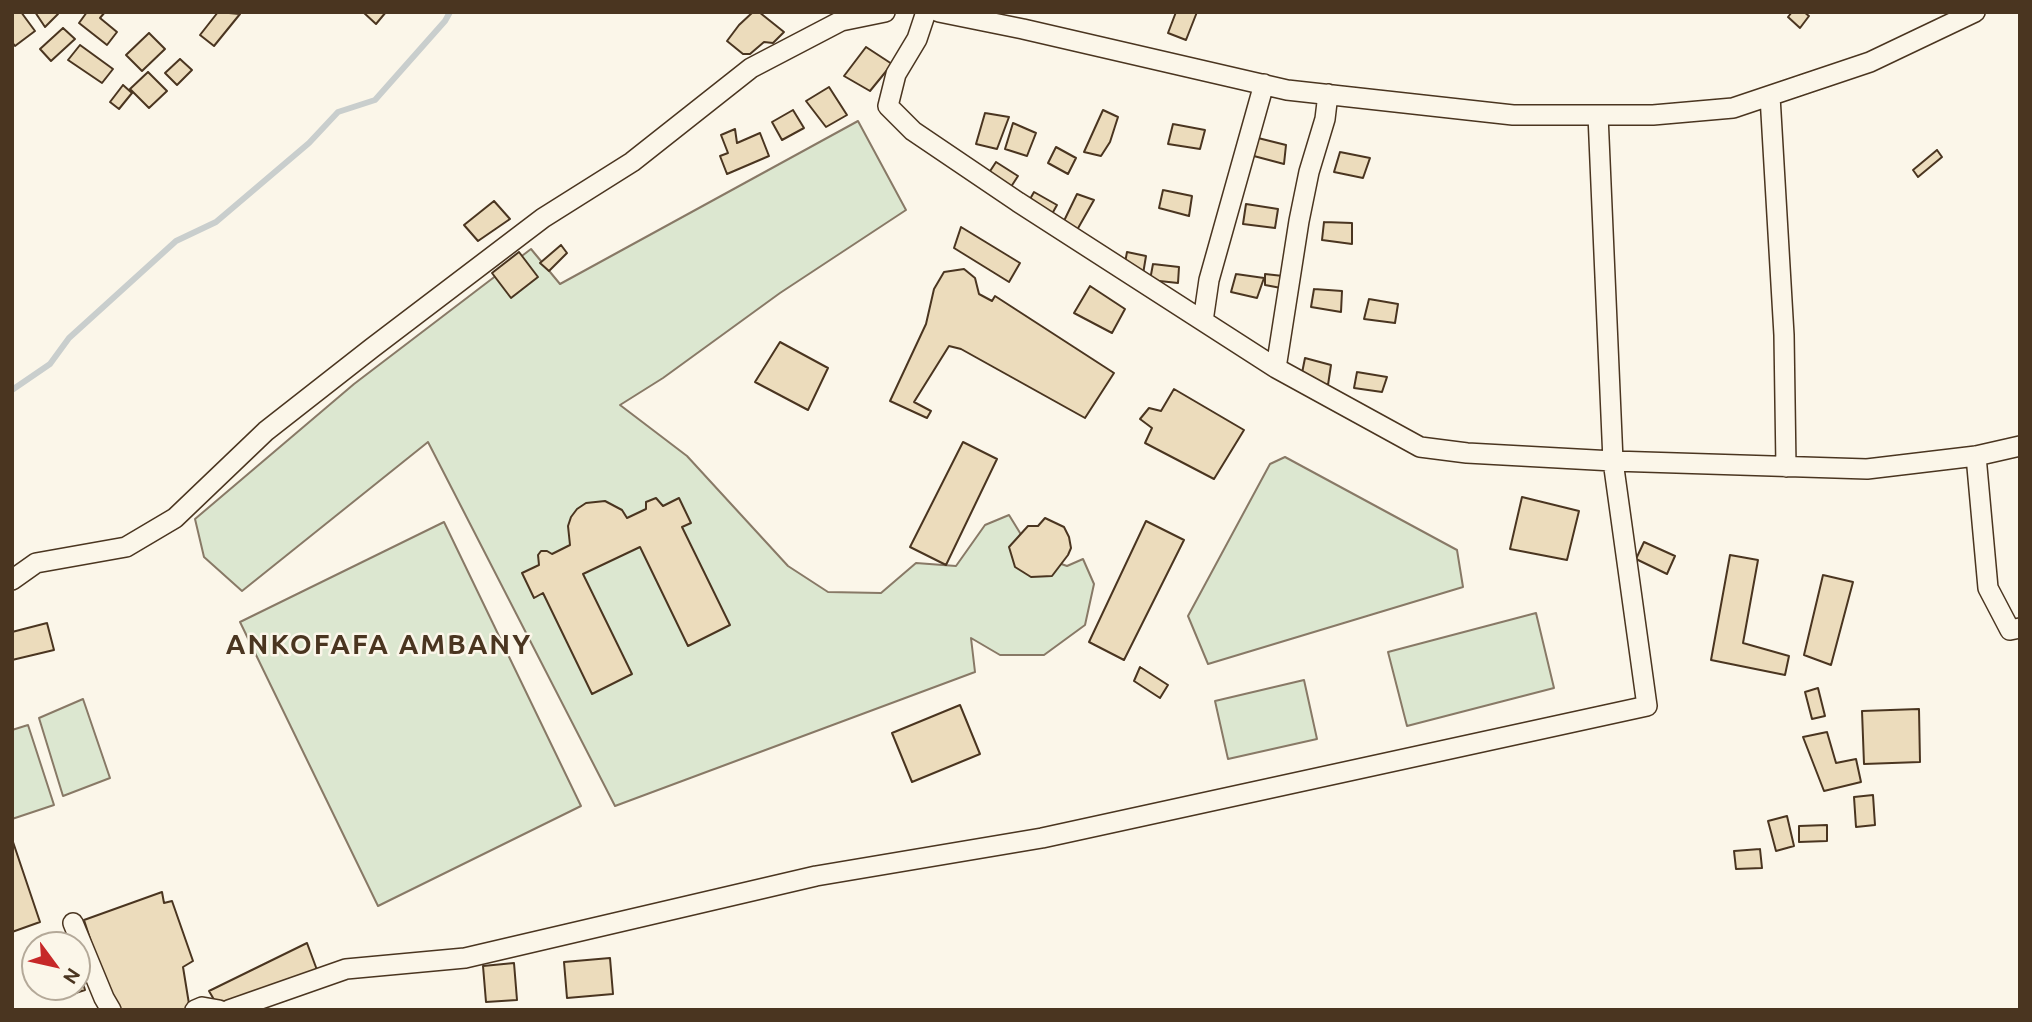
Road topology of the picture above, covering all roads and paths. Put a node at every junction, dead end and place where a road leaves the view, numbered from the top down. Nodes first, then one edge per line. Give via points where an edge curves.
1 (885, 12) edge
2 (926, 12) edge
3 (939, 12) edge
4 (1975, 12) edge
5 (1264, 84) junction
6 (1328, 94) junction
7 (1770, 96) junction
8 (1598, 115) junction
9 (1202, 321) junction
10 (1276, 368) junction
11 (2020, 446) edge
12 (1976, 456) junction
13 (1613, 461) junction
14 (1786, 467) junction
15 (12, 579) edge
16 (2020, 628) edge
17 (73, 923) dead end
18 (111, 1010) edge
19 (195, 1010) edge
20 (219, 1010) edge
21 (229, 1010) edge

1 - 15 street via 841,21 751,68 632,162 543,218 372,348 266,431 175,518 125,547 36,563
2 - 9 street via 918,39 896,74 888,106 914,131
3 - 5 street
4 - 7 street via 1870,62
5 - 6 street
5 - 9 street via 1209,280
6 - 8 street via 1513,115
6 - 10 street via 1299,221
7 - 8 street via 1733,108
7 - 14 street via 1784,335
8 - 13 street
9 - 10 street
10 - 13 street via 1420,447
11 - 12 street
12 - 14 street via 1867,469
12 - 16 street via 1988,588 2010,630
13 - 14 street
13 - 21 street via 1647,706 1042,838 816,876 465,958 346,969
17 - 18 street
19 - 20 street

